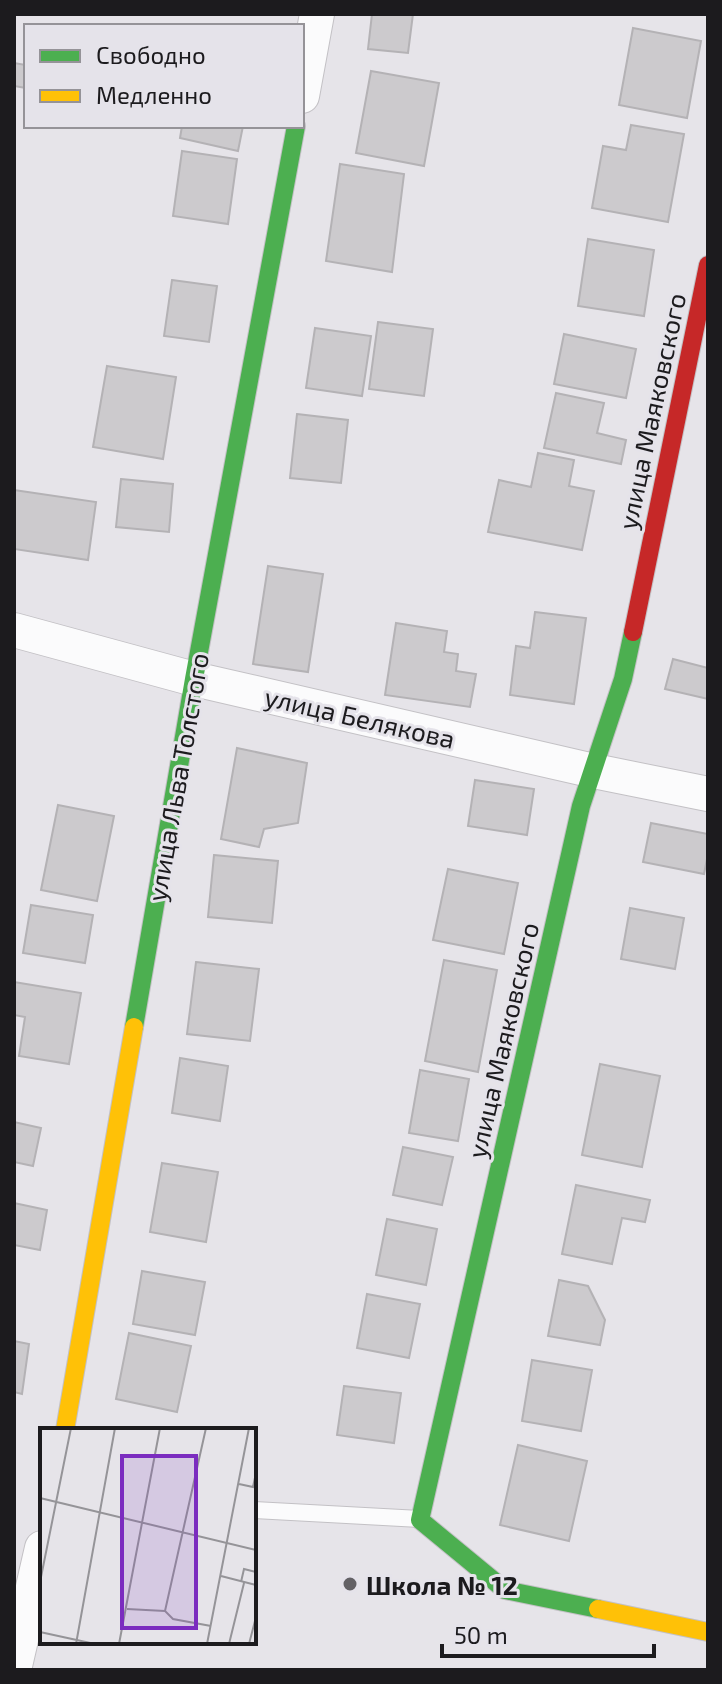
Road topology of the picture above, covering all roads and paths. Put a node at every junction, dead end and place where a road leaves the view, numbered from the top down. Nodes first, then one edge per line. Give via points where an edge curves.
1 (317, 14) edge
2 (304, 85) edge
3 (296, 128) edge
4 (708, 265) edge
5 (14, 630) edge
6 (194, 679) junction
7 (594, 771) junction
8 (708, 794) edge
9 (65, 1428) edge
10 (256, 1510) edge
11 (420, 1520) junction
12 (40, 1557) edge
13 (708, 1632) edge
14 (14, 1670) edge

1 - 2 street
3 - 6 street, улица Льва Толстого
4 - 7 street, улица Маяковского via 623,679
5 - 6 street, улица Белякова
6 - 7 street, улица Белякова
6 - 9 street, улица Льва Толстого
7 - 8 street, улица Белякова
7 - 11 street, улица Маяковского via 581,806
10 - 11 lane
11 - 13 street via 505,1590
12 - 14 street

